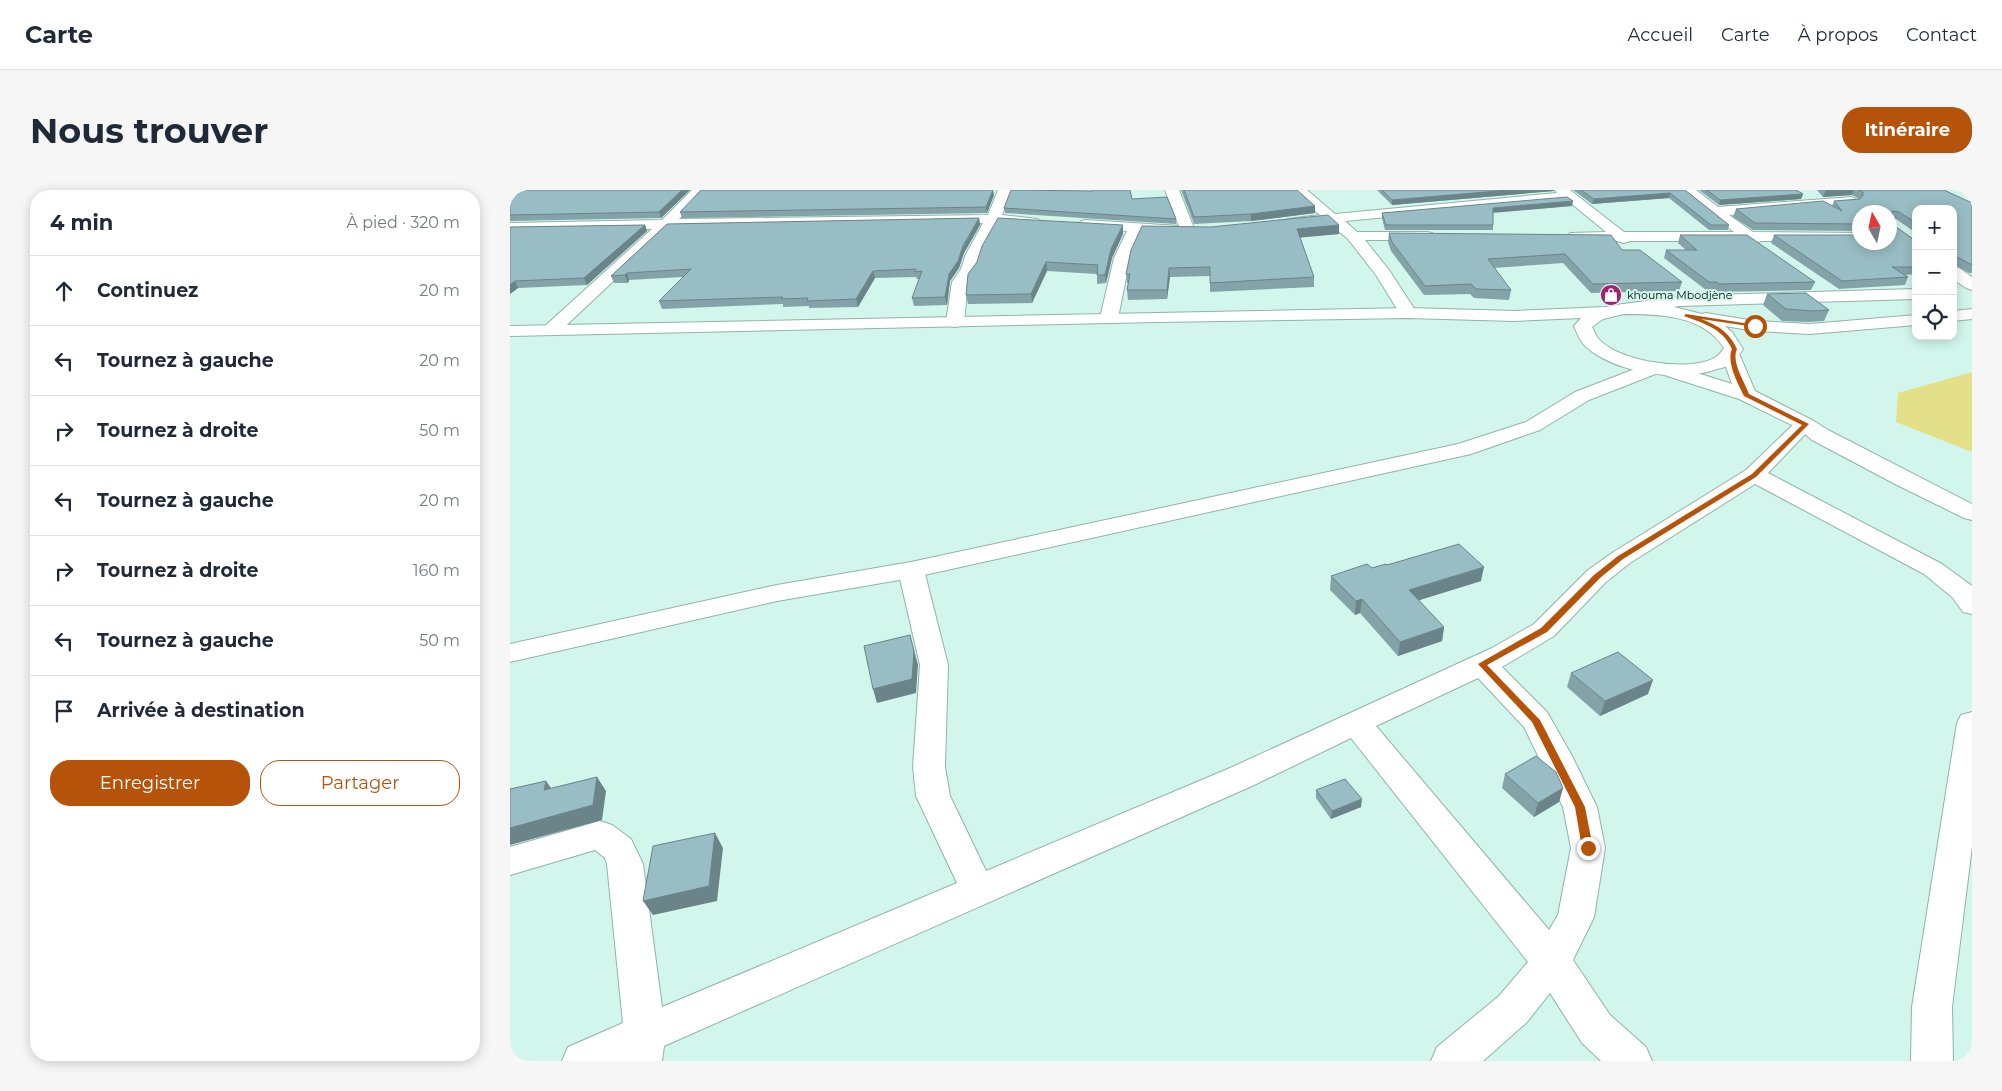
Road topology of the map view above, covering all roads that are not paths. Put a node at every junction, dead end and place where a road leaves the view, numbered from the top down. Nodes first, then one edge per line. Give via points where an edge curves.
1 (700, 190) edge
2 (1172, 190) edge
3 (1299, 190) edge
4 (1498, 190) edge
5 (1687, 190) edge
6 (1833, 190) edge
7 (999, 191) edge
8 (1566, 193) edge
9 (1511, 201) junction
10 (1852, 201) junction
11 (1859, 205) edge
12 (1715, 211) junction
13 (1331, 217) junction
14 (993, 219) junction
15 (1050, 222) edge
16 (666, 224) junction
17 (1069, 224) edge
18 (1278, 224) edge
19 (510, 227) edge
20 (1136, 227) junction
21 (1188, 230) junction
22 (1204, 230) edge
23 (1354, 236) junction
24 (1442, 236) edge
25 (1560, 236) edge
26 (1620, 236) junction
27 (1852, 237) edge
28 (1750, 238) junction
29 (1642, 253) edge
30 (1774, 254) edge
31 (1957, 274) edge
32 (1812, 280) edge
33 (1972, 286) edge
34 (1688, 288) dead end
35 (1957, 293) edge
36 (1972, 293) edge
37 (1912, 294) edge
38 (1834, 296) junction
39 (1703, 300) junction
40 (1624, 309) junction
41 (1603, 312) junction
42 (1408, 313) junction
43 (1972, 314) edge
44 (1492, 315) junction
45 (1686, 315) junction
46 (1957, 316) edge
47 (1109, 318) junction
48 (1912, 320) edge
49 (955, 322) junction
50 (1810, 329) junction
51 (551, 330) junction
52 (510, 331) edge
53 (1744, 348) junction
54 (1600, 350) junction
55 (1659, 368) junction
56 (1604, 386) junction
57 (1746, 395) junction
58 (1806, 424) junction
59 (1754, 475) junction
60 (1972, 513) edge
61 (911, 570) junction
62 (1972, 606) edge
63 (510, 653) edge
64 (1482, 664) junction
65 (1356, 723) junction
66 (1972, 723) edge
67 (510, 861) edge
68 (978, 890) junction
69 (1552, 962) junction
70 (643, 1048) edge
71 (583, 1061) edge
72 (1452, 1061) edge
73 (1631, 1061) edge
74 (1932, 1061) edge

1 - 16 street
2 - 21 street
3 - 13 street
4 - 9 street
5 - 12 street
6 - 10 street
7 - 14 street
8 - 9 street
8 - 26 street
9 - 13 street
10 - 11 street
10 - 12 street
12 - 28 street
13 - 18 street
13 - 23 street
14 - 15 street
14 - 16 street
14 - 49 street via 960,282
16 - 19 street
16 - 51 street
17 - 20 street
20 - 21 street
20 - 47 street via 1122,258
21 - 22 street
23 - 24 street
23 - 42 street
25 - 26 street
26 - 28 street
26 - 29 street
27 - 28 street
28 - 30 street
31 - 33 street
32 - 38 street
34 - 39 street
35 - 36 street
37 - 38 street
38 - 39 street
39 - 40 street via 1654,303
40 - 41 street
40 - 45 street
41 - 44 street
41 - 54 street via 1590,318 1583,326 1584,336
42 - 44 street
42 - 47 street
43 - 46 street
44 - 54 street via 1563,333
45 - 50 street via 1755,326
45 - 53 street via 1711,324
47 - 49 street
48 - 50 street
49 - 51 street
50 - 53 street
51 - 52 street
53 - 55 street via 1707,367
53 - 57 street
54 - 55 street via 1629,362
54 - 56 street
55 - 56 street
55 - 57 street
56 - 61 street via 1532,426 1463,449
57 - 58 street
58 - 59 street
58 - 60 street via 1828,439
59 - 62 street via 1933,569 1962,591
59 - 64 street via 1621,558 1597,576 1544,630
61 - 63 street via 777,593
61 - 68 street via 934,665 929,768 933,796
64 - 65 street
64 - 69 street via 1536,720 1580,807 1588,848 1576,917
65 - 68 street via 1241,777
65 - 69 street
66 - 74 street via 1932,1007
67 - 70 street via 600,836 619,849 625,864
68 - 70 street
69 - 72 street via 1513,1009
69 - 73 street via 1596,1029
70 - 71 street

